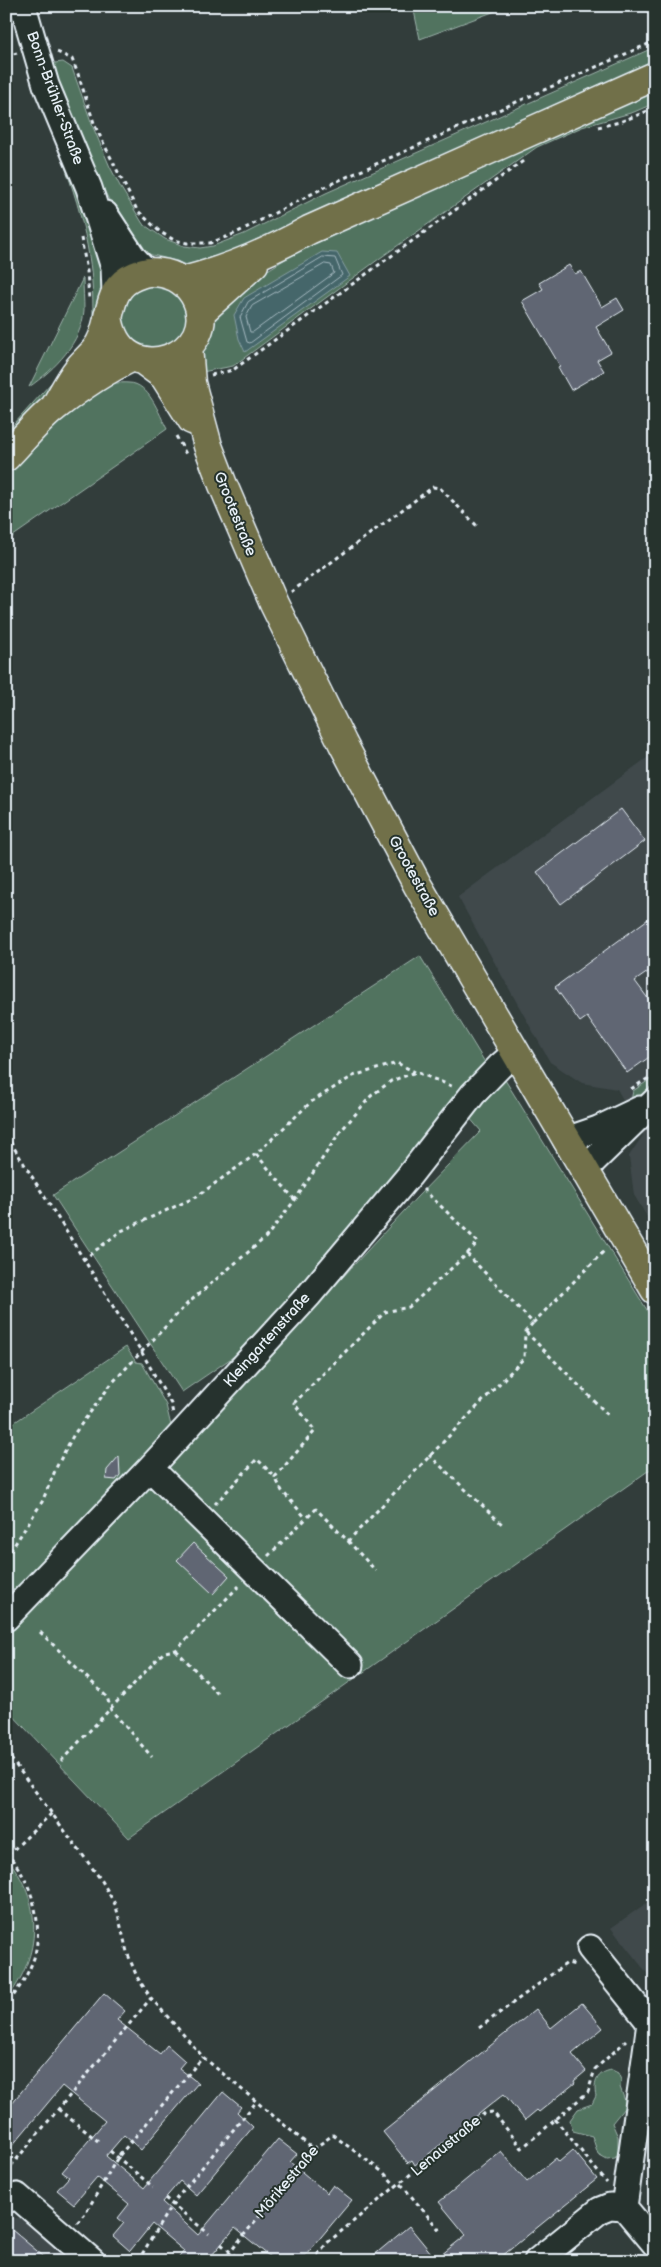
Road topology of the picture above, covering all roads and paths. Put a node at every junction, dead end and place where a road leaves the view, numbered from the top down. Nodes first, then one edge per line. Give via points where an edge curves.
1 (23, 6) edge
2 (655, 41) edge
3 (26, 54) junction
4 (6, 56) edge
5 (655, 76) edge
6 (655, 108) edge
7 (595, 128) dead end
8 (532, 155) dead end
9 (89, 188) junction
10 (80, 230) dead end
11 (267, 253) junction
12 (146, 272) junction
13 (183, 281) junction
14 (104, 305) junction
15 (200, 313) junction
16 (188, 348) junction
17 (139, 359) junction
18 (191, 383) junction
19 (54, 408) junction
20 (208, 446) junction
21 (6, 457) edge
22 (478, 527) dead end
23 (274, 604) junction
24 (516, 1052) junction
25 (416, 1072) junction
26 (473, 1094) junction
27 (653, 1103) edge
28 (6, 1135) edge
29 (566, 1140) junction
30 (256, 1154) junction
31 (584, 1170) junction
32 (409, 1176) junction
33 (295, 1200) junction
34 (608, 1247) dead end
35 (468, 1254) junction
36 (83, 1260) junction
37 (655, 1290) edge
38 (533, 1323) junction
39 (525, 1332) junction
40 (140, 1351) junction
41 (610, 1417) dead end
42 (180, 1436) junction
43 (429, 1455) junction
44 (150, 1468) junction
45 (275, 1477) junction
46 (306, 1518) junction
47 (201, 1519) junction
48 (504, 1526) dead end
49 (348, 1541) junction
50 (6, 1558) edge
51 (254, 1570) junction
52 (376, 1571) dead end
53 (6, 1618) edge
54 (40, 1632) dead end
55 (176, 1650) junction
56 (350, 1665) dead end
57 (220, 1696) dead end
58 (111, 1710) junction
59 (6, 1752) edge
60 (152, 1757) dead end
61 (62, 1761) dead end
62 (52, 1812) junction
63 (7, 1854) edge
64 (590, 1948) dead end
65 (582, 1972) dead end
66 (150, 1998) junction
67 (6, 2005) edge
68 (645, 2026) edge
69 (478, 2028) dead end
70 (203, 2057) junction
71 (257, 2101) junction
72 (58, 2108) junction
73 (555, 2119) junction
74 (98, 2141) dead end
75 (313, 2149) junction
76 (110, 2151) dead end
77 (118, 2157) junction
78 (6, 2172) edge
79 (400, 2184) junction
80 (397, 2187) junction
81 (153, 2188) dead end
82 (165, 2198) dead end
83 (6, 2200) edge
84 (172, 2204) junction
85 (624, 2207) junction
86 (442, 2233) dead end
87 (209, 2234) dead end
88 (65, 2238) junction
89 (222, 2244) dead end
90 (655, 2244) edge
91 (229, 2250) junction
92 (315, 2257) junction
93 (92, 2261) edge
94 (138, 2261) edge
95 (223, 2261) edge
96 (241, 2261) edge
97 (312, 2261) edge
98 (319, 2261) edge
99 (537, 2261) edge

1 - 3 street, Bonn-Brühler-Straße
2 - 3 path via 333,184 210,243 174,240 146,221 137,210 95,126 72,59 62,53
3 - 4 path
3 - 9 street, Bonn-Brühler-Straße
5 - 11 main road via 309,230
6 - 7 path
8 - 18 path via 233,370 203,376
9 - 12 street, Bonn-Brühler-Straße via 133,258
9 - 14 street, Bonn-Brühler-Straße via 114,268
10 - 14 path via 87,271
11 - 13 main road
11 - 15 main road
12 - 13 main road via 166,272
12 - 14 main road via 128,279
13 - 15 main road via 196,299
14 - 17 main road via 115,340 122,350
14 - 19 main road via 100,343 77,370
15 - 16 main road via 195,337
16 - 17 main road via 176,357 160,362
16 - 18 main road, Grootestraße
17 - 19 main road via 97,377
17 - 20 main road, Grootestraße via 164,376
18 - 20 main road, Grootestraße
19 - 21 main road
20 - 23 main road, Grootestraße
22 - 23 path via 440,488 433,487
23 - 24 main road, Grootestraße via 418,886
24 - 26 street, Kleingartenstraße
24 - 29 main road, Grootestraße
25 - 26 path
25 - 30 path via 398,1063 353,1076 311,1102
25 - 33 path via 391,1081 371,1096 340,1132
26 - 32 street, Kleingartenstraße
27 - 29 street
27 - 31 street
28 - 36 path
29 - 31 main road, Grootestraße
30 - 33 path
30 - 36 path via 196,1196 122,1231
31 - 37 main road, Grootestraße
32 - 35 path via 478,1242
32 - 42 street, Kleingartenstraße via 309,1296
33 - 40 path via 266,1237 187,1304
34 - 38 path
35 - 38 path
35 - 45 path via 409,1308 385,1312 294,1403 315,1431
36 - 40 path
38 - 39 path
39 - 41 path
39 - 43 path via 524,1358
40 - 42 path via 170,1404
40 - 50 path via 74,1434 42,1502
42 - 44 street, Kleingartenstraße
43 - 48 path
43 - 49 path
44 - 47 street
44 - 53 street, Kleingartenstraße
45 - 46 path
45 - 47 path via 257,1459
46 - 49 path via 316,1509
46 - 51 path
47 - 51 street
49 - 52 path
51 - 55 path
51 - 56 street
54 - 58 path via 107,1697
55 - 57 path
55 - 58 path via 164,1652
58 - 60 path
58 - 61 path
59 - 62 path
62 - 63 path
62 - 66 path via 116,1906 127,1952
63 - 67 path via 31,1895 36,1941 34,1958 25,1978
64 - 68 street
65 - 69 path via 576,1965 567,1963
66 - 70 path
66 - 72 path
68 - 73 path, Lenaustraße via 595,2069 588,2092
68 - 85 street
70 - 71 path
70 - 77 path
71 - 75 path
71 - 84 path
72 - 74 path
72 - 78 path
73 - 79 path, Lenaustraße via 522,2148 493,2112 485,2112
73 - 85 path
75 - 80 path, Mörikestraße via 333,2135 384,2173
75 - 91 path, Mörikestraße
76 - 77 path
77 - 81 path
77 - 88 path via 85,2214
79 - 80 path, Lenaustraße
79 - 86 path, Lenaustraße
80 - 92 path, Lenaustraße via 327,2243
82 - 84 path
83 - 88 street via 18,2196
84 - 87 path
84 - 94 path
85 - 90 street
85 - 99 street via 610,2206 600,2210
88 - 93 street
89 - 91 path
91 - 95 path, Mörikestraße
91 - 96 path
92 - 97 path, Lenaustraße
92 - 98 path

